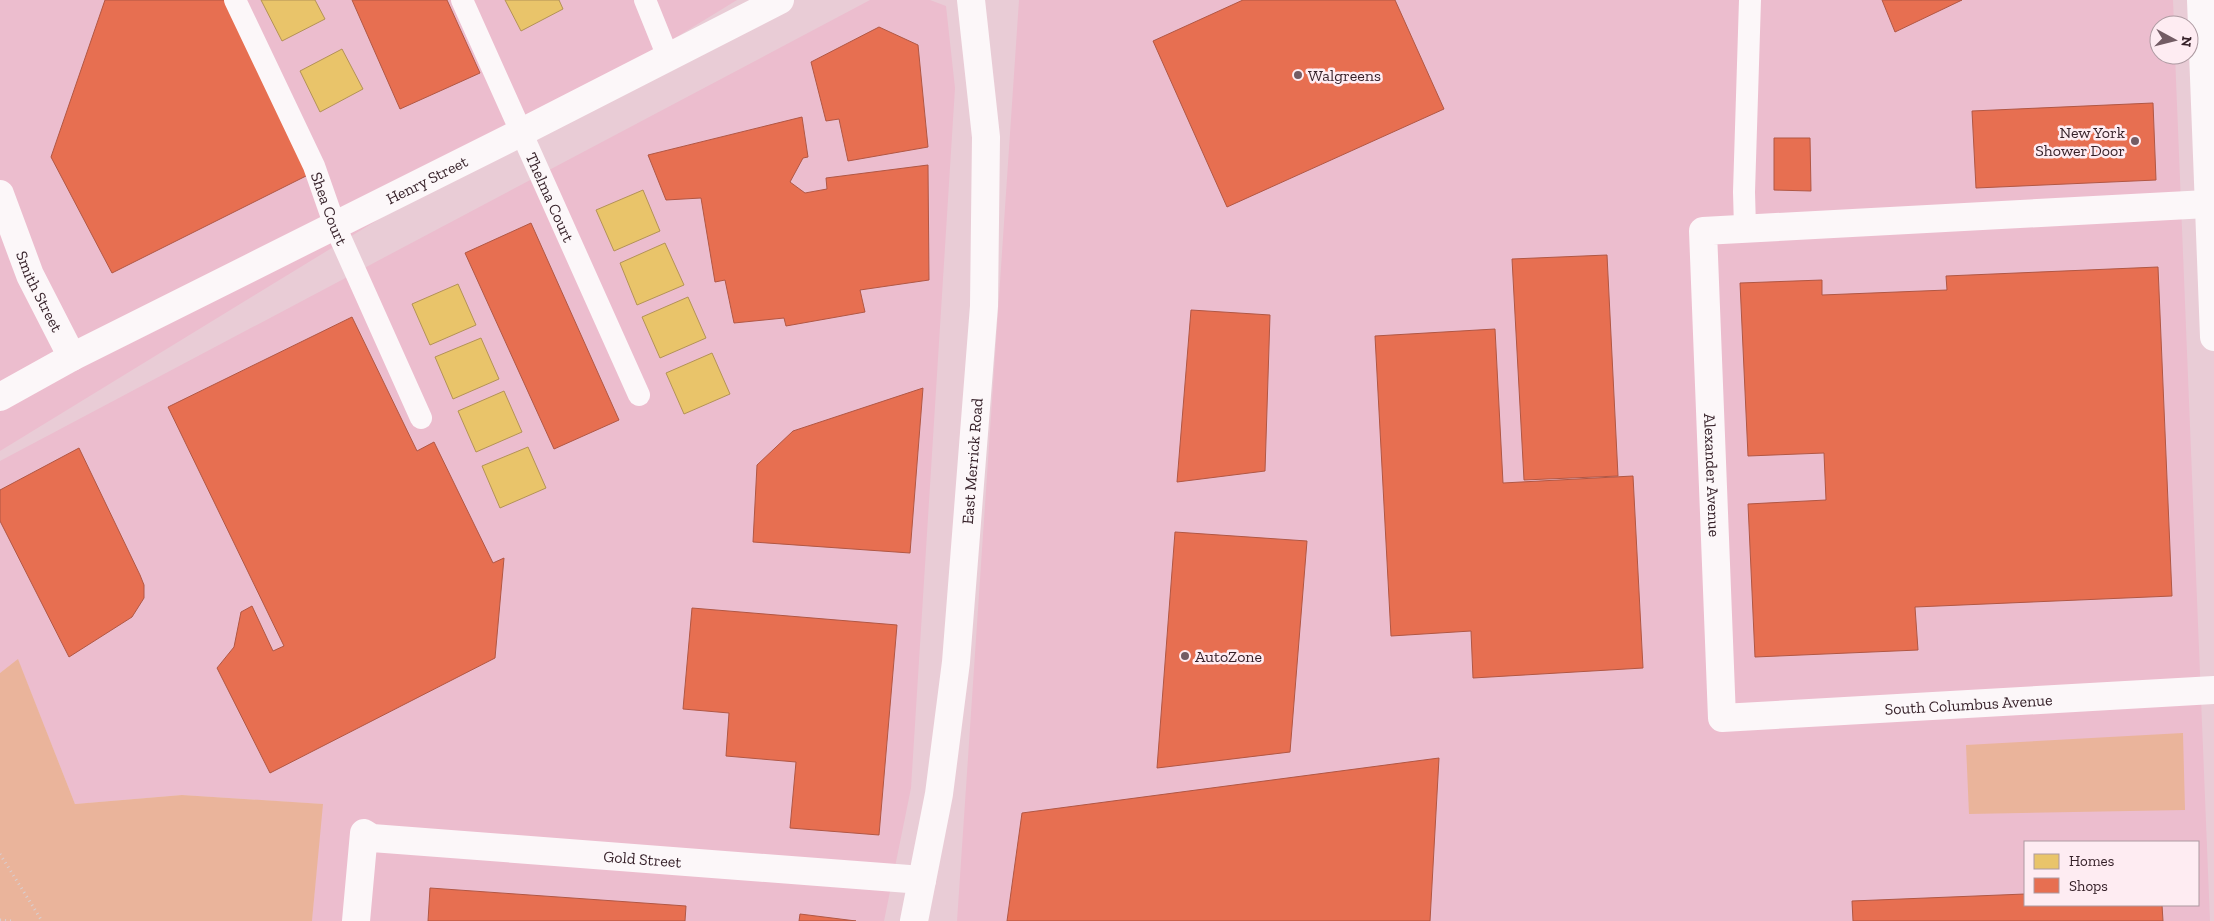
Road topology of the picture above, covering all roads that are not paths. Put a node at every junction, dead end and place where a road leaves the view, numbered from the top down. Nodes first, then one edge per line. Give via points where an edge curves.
1 (236, 0) edge
2 (462, 0) edge
3 (645, 0) edge
4 (780, 0) edge
5 (971, 0) edge
6 (1750, 0) edge
7 (2199, 4) edge
8 (668, 57) junction
9 (520, 133) junction
10 (0, 194) edge
11 (2207, 204) junction
12 (335, 226) junction
13 (1745, 228) junction
14 (2214, 337) edge
15 (72, 357) junction
16 (639, 395) dead end
17 (0, 397) edge
18 (421, 418) dead end
19 (2214, 690) edge
20 (1722, 718) joint
21 (922, 880) junction
22 (356, 921) edge
23 (914, 921) edge

1 - 12 lane, Shea Court via 314,166
2 - 9 lane, Thelma Court
3 - 8 lane
4 - 8 main road, Henry Street
5 - 21 main road, East Merrick Road via 986,137 984,306 956,662 939,794
6 - 13 lane
7 - 11 main road
8 - 9 main road, Henry Street
9 - 12 main road, Henry Street
9 - 16 lane, Thelma Court
10 - 15 main road, Smith Street via 30,276
11 - 13 main road
11 - 14 main road
12 - 15 main road, Henry Street
12 - 18 lane, Shea Court
13 - 20 main road, Alexander Avenue via 1703,231
15 - 17 main road, Henry Street
19 - 20 main road, South Columbus Avenue
21 - 22 main road, Gold Street via 372,838 364,833
21 - 23 main road, East Merrick Road

